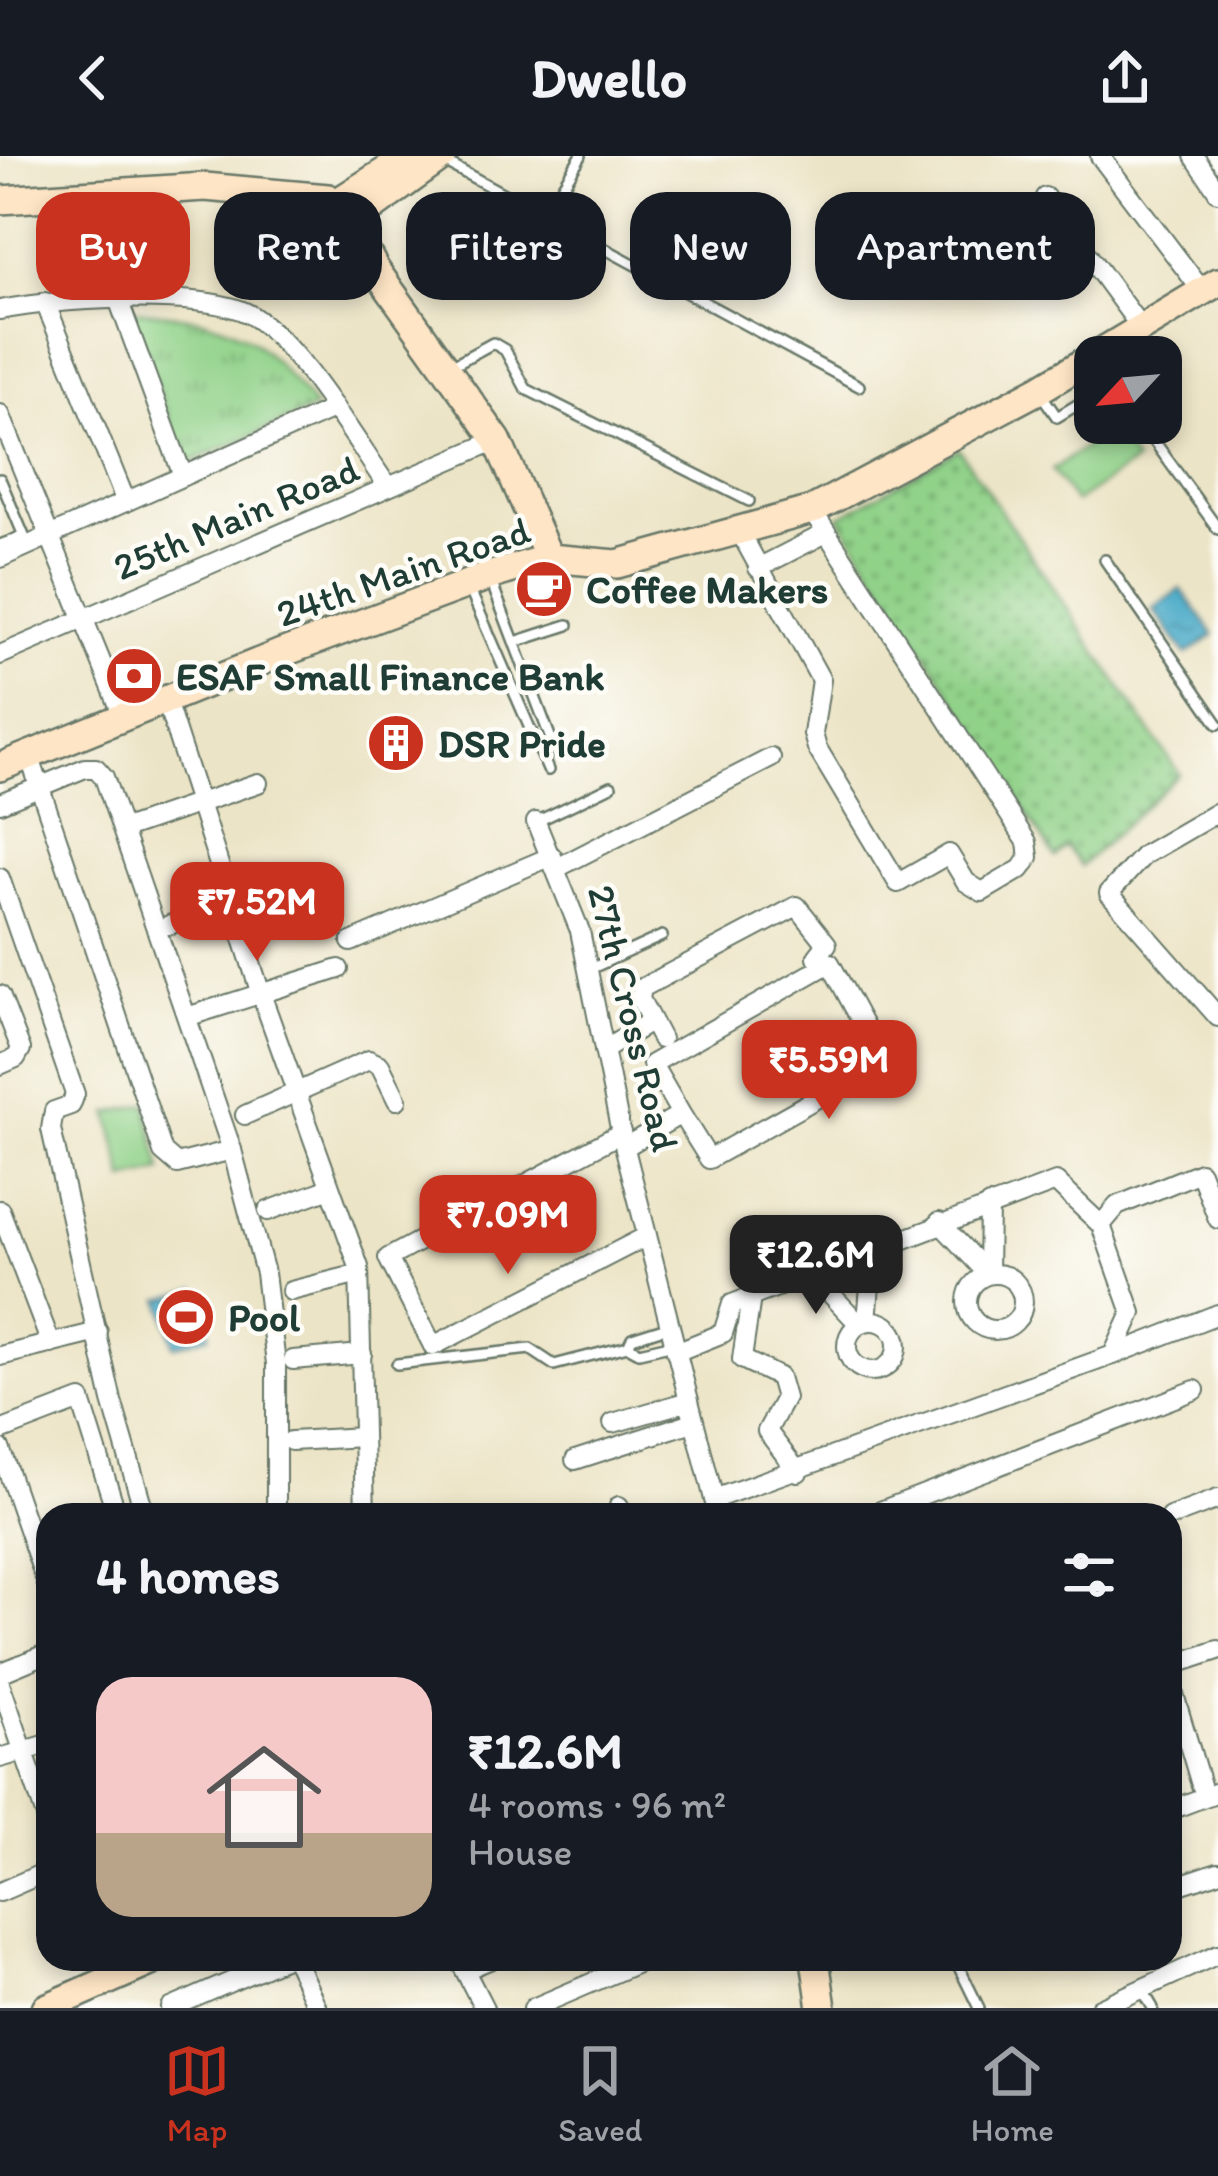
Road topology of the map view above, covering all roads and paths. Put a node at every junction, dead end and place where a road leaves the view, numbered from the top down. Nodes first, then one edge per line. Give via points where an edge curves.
1 (410, 156) edge
2 (580, 156) edge
3 (1100, 156) edge
4 (1194, 156) edge
5 (441, 158) edge
6 (277, 192) edge
7 (366, 192) edge
8 (380, 192) edge
9 (501, 192) edge
10 (558, 192) edge
11 (1218, 192) edge
12 (0, 200) edge
13 (606, 249) edge
14 (1095, 265) edge
15 (382, 278) edge
16 (1211, 287) edge
17 (94, 300) edge
18 (118, 300) edge
19 (128, 300) edge
20 (45, 302) junction
21 (0, 310) edge
22 (1142, 329) junction
23 (1130, 336) edge
24 (449, 367) junction
25 (1074, 370) edge
26 (859, 386) dead end
27 (1038, 390) junction
28 (1074, 407) edge
29 (333, 409) junction
30 (0, 414) edge
31 (497, 440) junction
32 (1156, 444) edge
33 (183, 476) junction
34 (0, 479) edge
35 (388, 488) junction
36 (749, 501) dead end
37 (126, 502) junction
38 (819, 522) junction
39 (1218, 529) edge
40 (741, 534) junction
41 (49, 536) junction
42 (0, 545) edge
43 (0, 558) edge
44 (549, 558) junction
45 (1105, 560) dead end
46 (758, 568) junction
47 (478, 580) junction
48 (84, 619) junction
49 (568, 625) dead end
50 (515, 642) junction
51 (0, 655) edge
52 (166, 701) junction
53 (124, 718) junction
54 (1218, 724) edge
55 (29, 755) junction
56 (557, 755) dead end
57 (771, 758) dead end
58 (0, 767) edge
59 (548, 770) dead end
60 (258, 783) dead end
61 (41, 785) junction
62 (611, 786) dead end
63 (0, 803) edge
64 (200, 803) junction
65 (1218, 812) edge
66 (536, 822) joint
67 (130, 827) dead end
68 (554, 862) junction
69 (0, 878) edge
70 (298, 878) dead end
71 (232, 902) junction
72 (169, 925) dead end
73 (662, 935) dead end
74 (351, 942) dead end
75 (817, 957) dead end
76 (339, 969) dead end
77 (588, 970) junction
78 (260, 992) junction
79 (0, 995) edge
80 (194, 1015) dead end
81 (1218, 1017) edge
82 (54, 1036) junction
83 (21, 1049) junction
84 (604, 1050) junction
85 (0, 1065) edge
86 (296, 1094) junction
87 (397, 1100) dead end
88 (681, 1114) junction
89 (245, 1115) dead end
90 (623, 1140) junction
91 (232, 1150) junction
92 (330, 1188) junction
93 (989, 1204) junction
94 (0, 1210) edge
95 (268, 1211) dead end
96 (1218, 1219) edge
97 (939, 1222) junction
98 (1101, 1225) junction
99 (647, 1236) junction
100 (873, 1251) junction
101 (358, 1274) junction
102 (812, 1274) junction
103 (291, 1291) dead end
104 (751, 1297) junction
105 (1218, 1314) edge
106 (98, 1332) junction
107 (673, 1340) junction
108 (51, 1344) junction
109 (628, 1346) junction
110 (362, 1354) junction
111 (1113, 1355) junction
112 (0, 1356) edge
113 (293, 1360) dead end
114 (397, 1364) dead end
115 (1195, 1390) dead end
116 (689, 1401) junction
117 (641, 1414) junction
118 (693, 1422) junction
119 (613, 1423) dead end
120 (0, 1431) edge
121 (646, 1436) junction
122 (363, 1437) junction
123 (291, 1441) dead end
124 (0, 1448) edge
125 (574, 1460) dead end
126 (798, 1472) junction
127 (1218, 1499) edge
128 (113, 1503) edge
129 (143, 1503) edge
130 (275, 1503) edge
131 (364, 1503) edge
132 (715, 1503) edge
133 (725, 1503) edge
134 (901, 1503) edge
135 (1182, 1512) edge
136 (36, 1534) edge
137 (1218, 1650) edge
138 (36, 1658) edge
139 (1182, 1662) edge
140 (0, 1672) edge
141 (0, 1683) edge
142 (1182, 1714) edge
143 (36, 1748) edge
144 (26, 1751) junction
145 (0, 1758) edge
146 (36, 1783) edge
147 (1209, 1789) edge
148 (1182, 1804) edge
149 (1218, 1872) edge
150 (36, 1876) edge
151 (1182, 1884) edge
152 (0, 1892) edge
153 (1218, 1954) edge
154 (1182, 1970) edge
155 (110, 1971) edge
156 (256, 1971) edge
157 (300, 1971) edge
158 (466, 1971) edge
159 (619, 1971) edge
160 (817, 1971) edge
161 (961, 1971) edge
162 (1180, 1971) edge
163 (1142, 1988) junction
164 (51, 2007) edge
165 (171, 2008) edge
166 (316, 2008) edge
167 (484, 2008) edge
168 (533, 2008) edge
169 (822, 2008) edge
170 (979, 2008) edge
171 (1100, 2008) edge
172 (1153, 2008) edge

1 - 7 street
2 - 10 lane
3 - 16 street
4 - 11 street
5 - 8 street
5 - 9 lane
6 - 12 street via 159,188
13 - 26 lane
14 - 22 street
15 - 24 street
16 - 22 street, 24th Main Road
17 - 20 street
18 - 33 street
19 - 29 street via 243,311 300,360
20 - 21 street
20 - 37 street
22 - 23 street, 24th Main Road
24 - 31 street
24 - 36 lane via 493,343 526,389
25 - 27 street, 24th Main Road
27 - 28 lane via 1057,417
27 - 38 street, 24th Main Road
29 - 33 street
29 - 35 street
30 - 41 street
31 - 35 street, 25th Main Road
31 - 44 street
32 - 39 lane
33 - 37 street
34 - 42 lane via 24,536
35 - 48 street, 25th Main Road
37 - 41 street
38 - 40 street, 24th Main Road
38 - 46 street
38 - 46 street via 1027,842 1022,869 982,892 949,854 898,883 817,748 821,680
40 - 44 street, 24th Main Road via 617,564
40 - 46 street
41 - 43 street
41 - 48 street
44 - 47 street, 24th Main Road
45 - 54 lane
47 - 50 lane
47 - 52 street, 24th Main Road
47 - 59 lane
48 - 51 street, 25th Main Road
48 - 53 street
49 - 50 lane
50 - 56 lane
52 - 53 street, 24th Main Road
52 - 64 street
53 - 55 street, 24th Main Road
55 - 58 street, 24th Main Road
55 - 61 street
57 - 68 street
60 - 64 street
61 - 63 street
61 - 91 street via 163,1152 176,1164
61 - 91 street via 85,768 104,777
62 - 66 lane
64 - 67 street
64 - 71 street
65 - 81 street via 1144,855 1109,892
66 - 68 street, 27th Cross Road
68 - 74 street
68 - 77 street, 27th Cross Road
69 - 82 street
70 - 71 street
71 - 72 street
71 - 78 street
73 - 77 lane
75 - 84 street via 827,944 797,906 642,988 656,1030
76 - 78 street
77 - 84 street, 27th Cross Road
78 - 80 street
78 - 86 street
79 - 83 street
82 - 83 street
82 - 106 street via 75,1097 54,1112 50,1130
83 - 85 street
84 - 90 street, 27th Cross Road
86 - 87 street via 375,1060
86 - 89 street
86 - 92 street
88 - 88 street via 709,1159 883,1061 830,962 652,1064
88 - 90 street
90 - 99 street, 27th Cross Road
90 - 99 street via 388,1258 433,1346
91 - 130 street via 270,1300
92 - 95 street
92 - 101 street
93 - 97 street
93 - 97 street via 988,1274
93 - 98 street via 1056,1182
94 - 108 street
96 - 98 street via 1200,1172 1117,1206
97 - 100 street
98 - 111 street via 1132,1313
99 - 107 street, 27th Cross Road
100 - 102 street
100 - 102 street via 863,1322
101 - 103 street
101 - 110 street
102 - 104 street
104 - 107 street via 732,1304 722,1333
104 - 126 street via 742,1359 779,1377 785,1398 767,1432
105 - 111 street
106 - 108 street
106 - 129 street
107 - 109 lane via 639,1352
107 - 109 lane via 632,1338
107 - 116 street, 27th Cross Road
108 - 112 street
109 - 114 lane via 554,1365 530,1349
110 - 113 street
110 - 122 street
111 - 126 street
115 - 134 street
116 - 117 street
116 - 118 street, 27th Cross Road
117 - 119 street
117 - 121 street
118 - 121 street
118 - 132 street, 27th Cross Road
120 - 128 street via 81,1400
121 - 125 street
122 - 123 street
122 - 131 street
124 - 136 street
126 - 133 street
127 - 135 street
137 - 139 street
138 - 140 street
141 - 144 street
142 - 147 street
143 - 144 street
144 - 145 street
144 - 146 street
147 - 148 street
149 - 151 street
150 - 152 street
153 - 154 street
155 - 164 street
156 - 165 street
157 - 166 street
158 - 167 street
159 - 168 street
160 - 169 street
161 - 170 lane
162 - 163 street
163 - 171 street
163 - 172 lane

